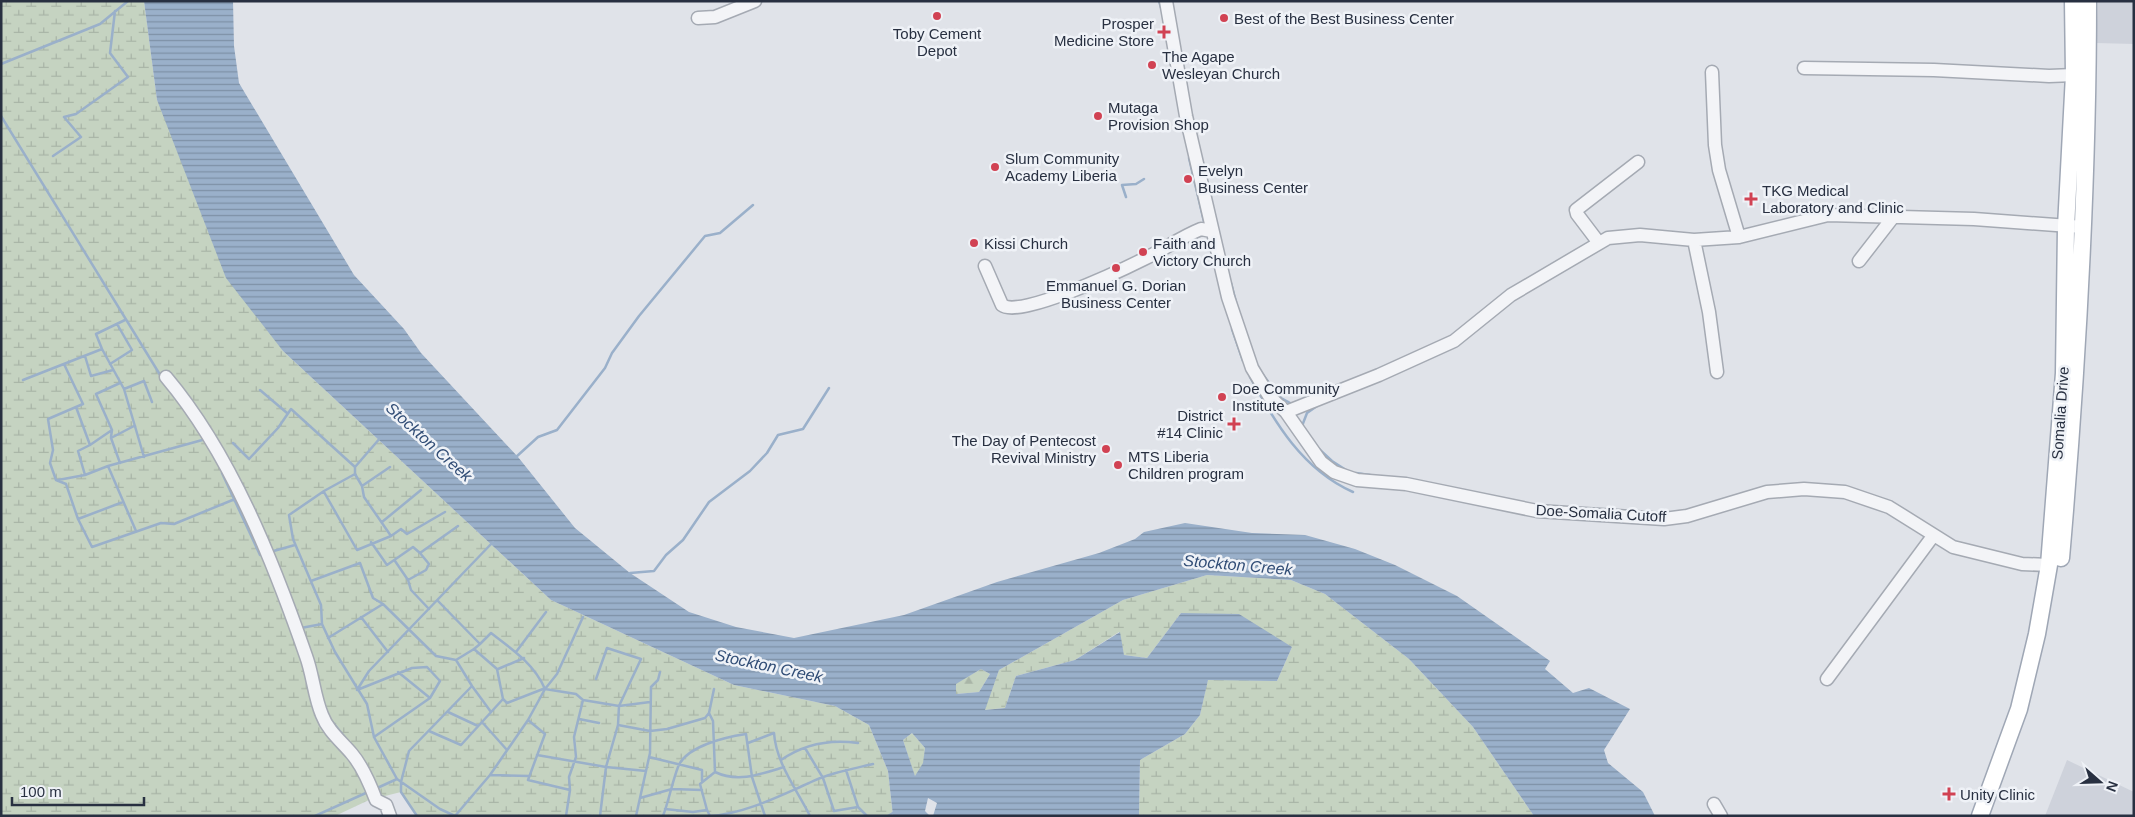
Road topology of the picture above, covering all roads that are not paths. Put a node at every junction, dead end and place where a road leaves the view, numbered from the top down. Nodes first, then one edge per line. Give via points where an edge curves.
1 (755, 1) edge
2 (1166, 1) edge
3 (2073, 1) edge
4 (2088, 1) edge
5 (698, 18) dead end
6 (1804, 68) dead end
7 (1712, 72) dead end
8 (2074, 75) junction
9 (1638, 162) dead end
10 (1894, 216) junction
11 (2066, 227) junction
12 (2083, 227) junction
13 (1211, 231) junction
14 (1739, 237) junction
15 (1694, 240) junction
16 (1600, 243) junction
17 (1859, 261) dead end
18 (985, 266) dead end
19 (1717, 372) dead end
20 (166, 377) dead end
21 (1286, 412) junction
22 (1933, 536) junction
23 (2049, 565) junction
24 (1827, 679) dead end
25 (1714, 804) dead end
26 (390, 816) edge
27 (1721, 816) edge
28 (1980, 816) edge
29 (1991, 816) edge

1 - 5 street via 715,18
2 - 13 street, Doe-Somalia Cutoff
3 - 8 main road, Somalia Drive
4 - 12 main road, Somalia Drive via 2088,118
6 - 8 street
7 - 14 street via 1719,170
8 - 11 main road, Somalia Drive
9 - 16 street via 1576,210
10 - 11 street
10 - 14 street via 1828,215
10 - 17 street
11 - 12 street
11 - 23 main road, Somalia Drive via 2064,373
12 - 29 main road, Somalia Drive via 2061,559 2027,712
13 - 18 street via 1201,229 1108,276 1033,306 1010,310 998,299
13 - 21 street, Doe-Somalia Cutoff via 1228,297 1252,368 1269,396
14 - 15 street
15 - 16 street via 1627,235 1608,238
15 - 19 street
16 - 21 street via 1511,295 1454,341
20 - 26 street via 215,446 269,556 307,659 326,725 353,755 376,800 386,805
21 - 22 street, Doe-Somalia Cutoff via 1321,462 1334,472 1357,480 1406,484 1537,511 1664,519 1687,516 1767,492 1804,489 1846,492 1889,507
22 - 23 street, Doe-Somalia Cutoff via 1953,547 1979,554 2022,564
22 - 24 street
23 - 28 main road, Somalia Drive via 2019,709
25 - 27 street

